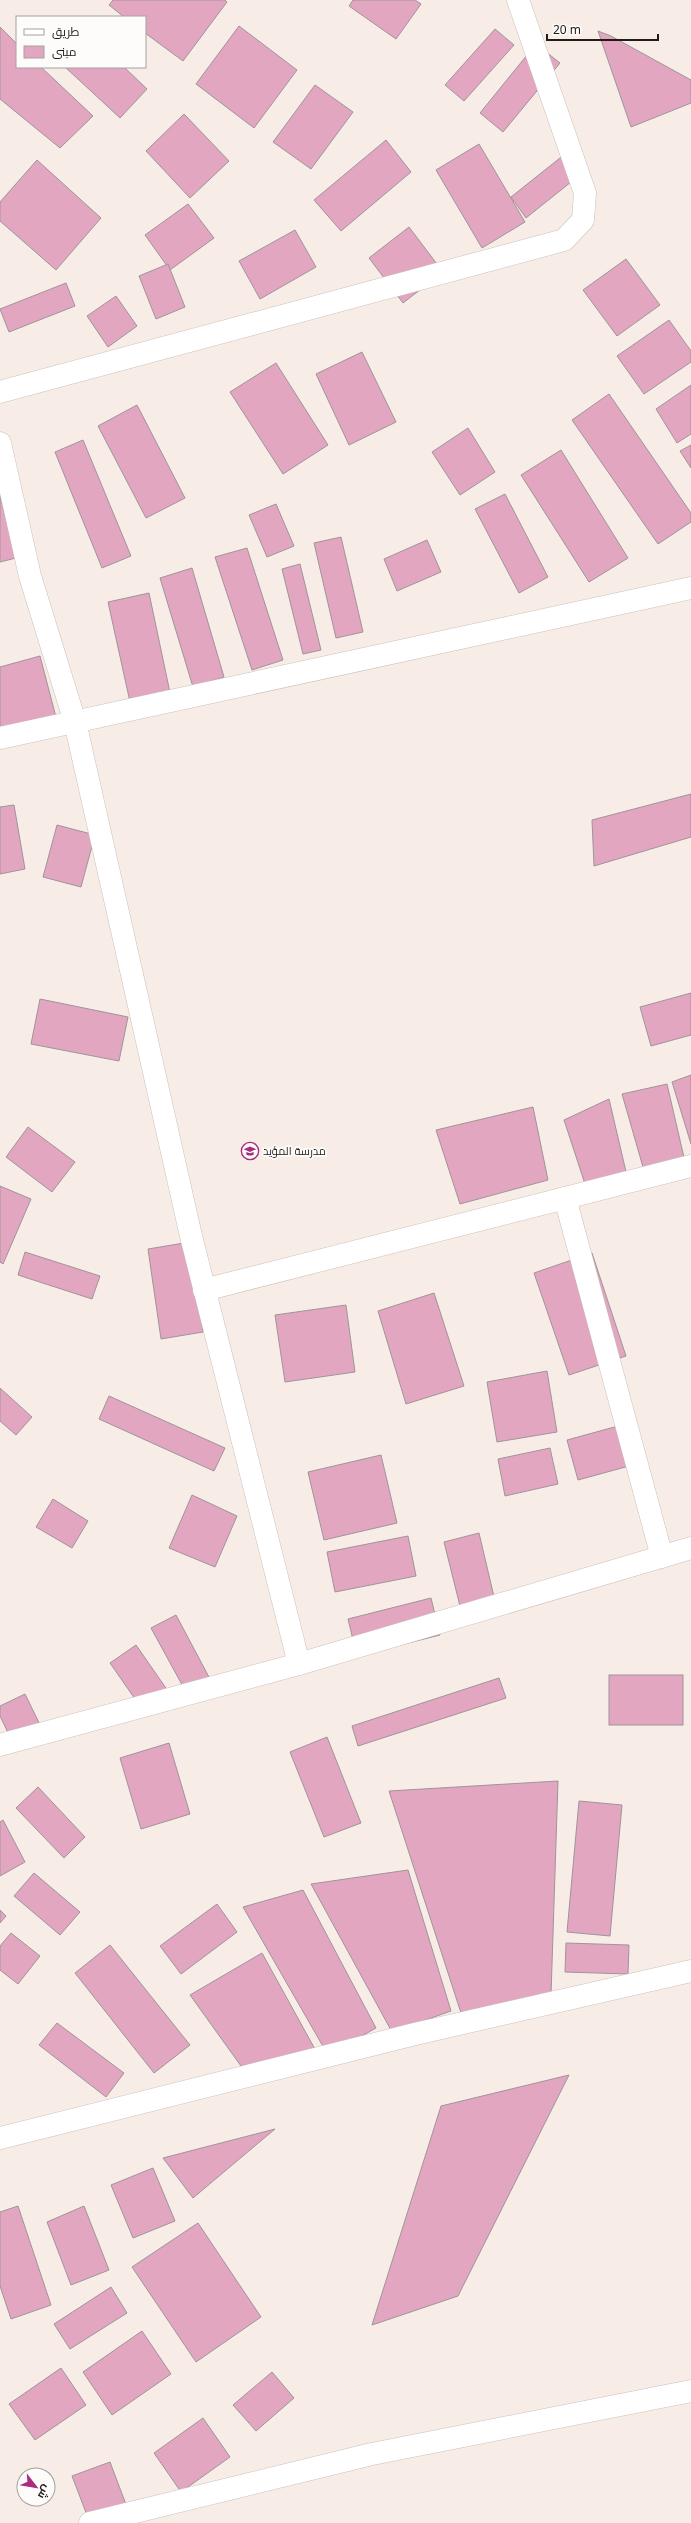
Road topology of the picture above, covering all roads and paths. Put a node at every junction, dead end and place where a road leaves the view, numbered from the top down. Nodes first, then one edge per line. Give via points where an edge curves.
1 (518, 0) edge
2 (0, 392) edge
3 (0, 443) edge
4 (691, 588) edge
5 (74, 722) junction
6 (0, 738) edge
7 (691, 1166) edge
8 (565, 1198) junction
9 (204, 1290) junction
10 (691, 1548) edge
11 (662, 1557) junction
12 (299, 1664) junction
13 (0, 1745) edge
14 (691, 1971) edge
15 (0, 2138) edge
16 (691, 2391) edge
17 (90, 2523) edge

1 - 2 street via 585,193 583,220 564,240
3 - 5 street via 30,576
4 - 5 street
5 - 6 street
5 - 9 street
7 - 8 street
8 - 9 street
8 - 11 street
9 - 12 street
10 - 11 street
11 - 12 street
12 - 13 street
14 - 15 street via 415,2034
16 - 17 street via 372,2454

